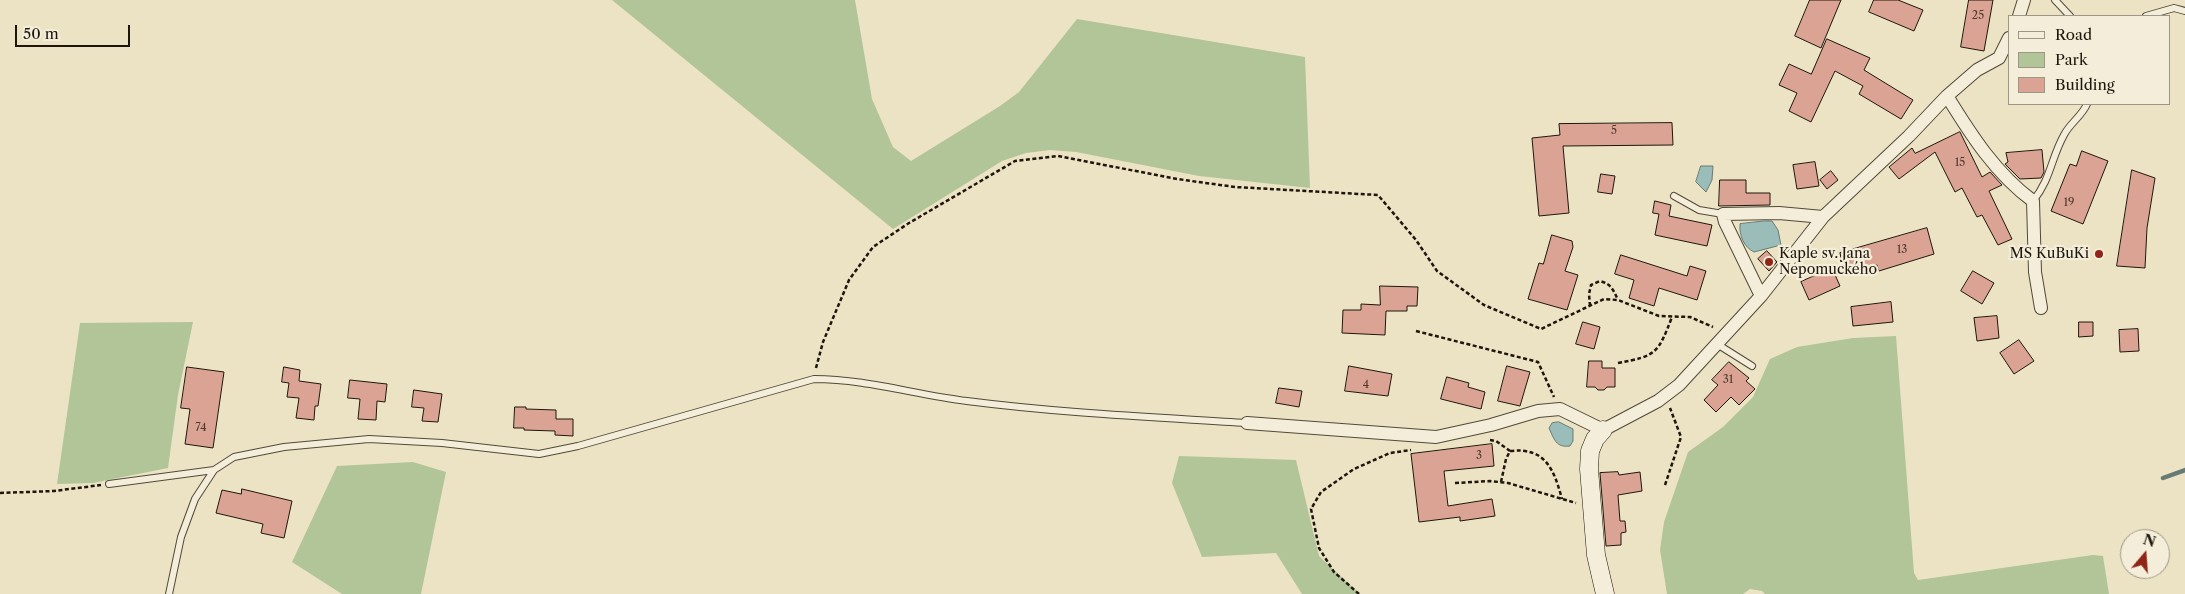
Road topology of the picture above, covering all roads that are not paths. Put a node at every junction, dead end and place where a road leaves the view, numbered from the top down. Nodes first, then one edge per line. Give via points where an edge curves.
1 (2024, 0) edge
2 (2055, 0) edge
3 (2185, 11) edge
4 (2019, 15) edge
5 (2069, 15) edge
6 (2150, 15) edge
7 (2008, 42) edge
8 (2004, 56) edge
9 (1946, 96) junction
10 (2086, 105) edge
11 (1674, 196) dead end
12 (2033, 202) junction
13 (1723, 214) junction
14 (1822, 217) junction
15 (1760, 296) junction
16 (2041, 308) dead end
17 (1720, 340) junction
18 (1752, 366) dead end
19 (1247, 423) joint
20 (1602, 430) junction
21 (214, 470) junction
22 (109, 484) road end
23 (168, 594) edge
24 (1605, 594) edge

1 - 4 street
2 - 5 lane
3 - 6 lane via 2174,8
7 - 8 street
8 - 9 street via 1978,70
9 - 12 street via 1973,138 2013,187
9 - 14 street via 1909,136
10 - 12 lane via 2065,133 2043,189
11 - 13 lane via 1699,210
12 - 16 street via 2035,272
13 - 14 street via 1779,213
13 - 15 street
14 - 15 street
15 - 17 street
17 - 18 lane
17 - 20 street via 1679,385 1658,401
19 - 20 street via 1436,437 1538,411 1560,409
19 - 21 lane via 966,401 838,379 814,379 540,454 369,439 284,447 234,457
20 - 24 street via 1590,451 1589,469 1596,555
21 - 22 lane
21 - 23 lane via 195,499 181,537

